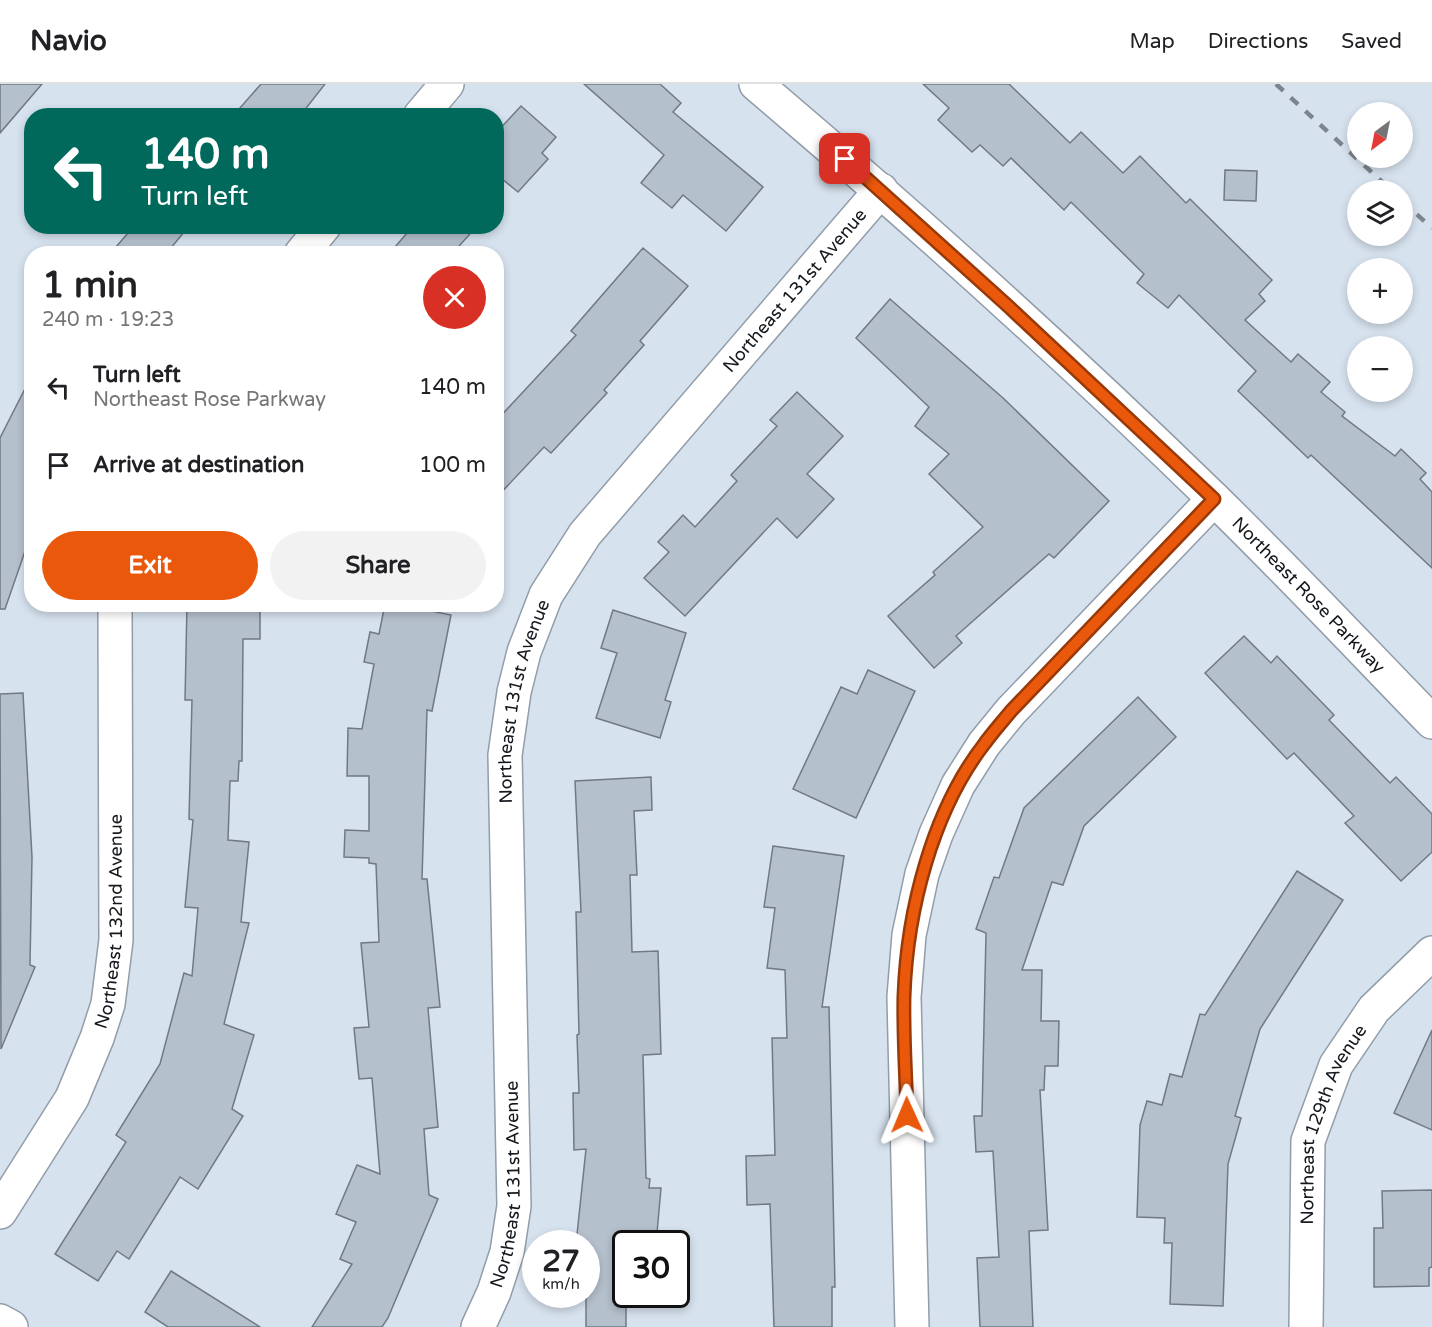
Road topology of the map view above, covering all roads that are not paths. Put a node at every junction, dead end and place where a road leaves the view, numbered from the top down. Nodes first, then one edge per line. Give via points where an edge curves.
1 (447, 84) edge
2 (756, 84) edge
3 (427, 108) edge
4 (880, 190) junction
5 (317, 234) edge
6 (308, 246) edge
7 (1214, 499) junction
8 (115, 612) edge
9 (1432, 722) edge
10 (1432, 953) edge
11 (0, 1212) edge
12 (0, 1321) edge
13 (11, 1327) edge
14 (478, 1327) edge
15 (912, 1327) edge
16 (1306, 1327) edge

1 - 3 street
2 - 4 street, Northeast Rose Parkway
4 - 7 street, Northeast Rose Parkway
4 - 14 street, Northeast 131st Avenue via 585,534 546,596 524,652 505,755 514,1206 507,1252
5 - 6 street
7 - 9 street, Northeast Rose Parkway
7 - 15 street via 1011,711 958,785 936,834 922,874 909,935 904,997
8 - 11 street, Northeast 132nd Avenue via 116,940 108,1004 72,1098
10 - 16 street, Northeast 129th Avenue via 1374,1009 1336,1065 1308,1141
12 - 13 street

